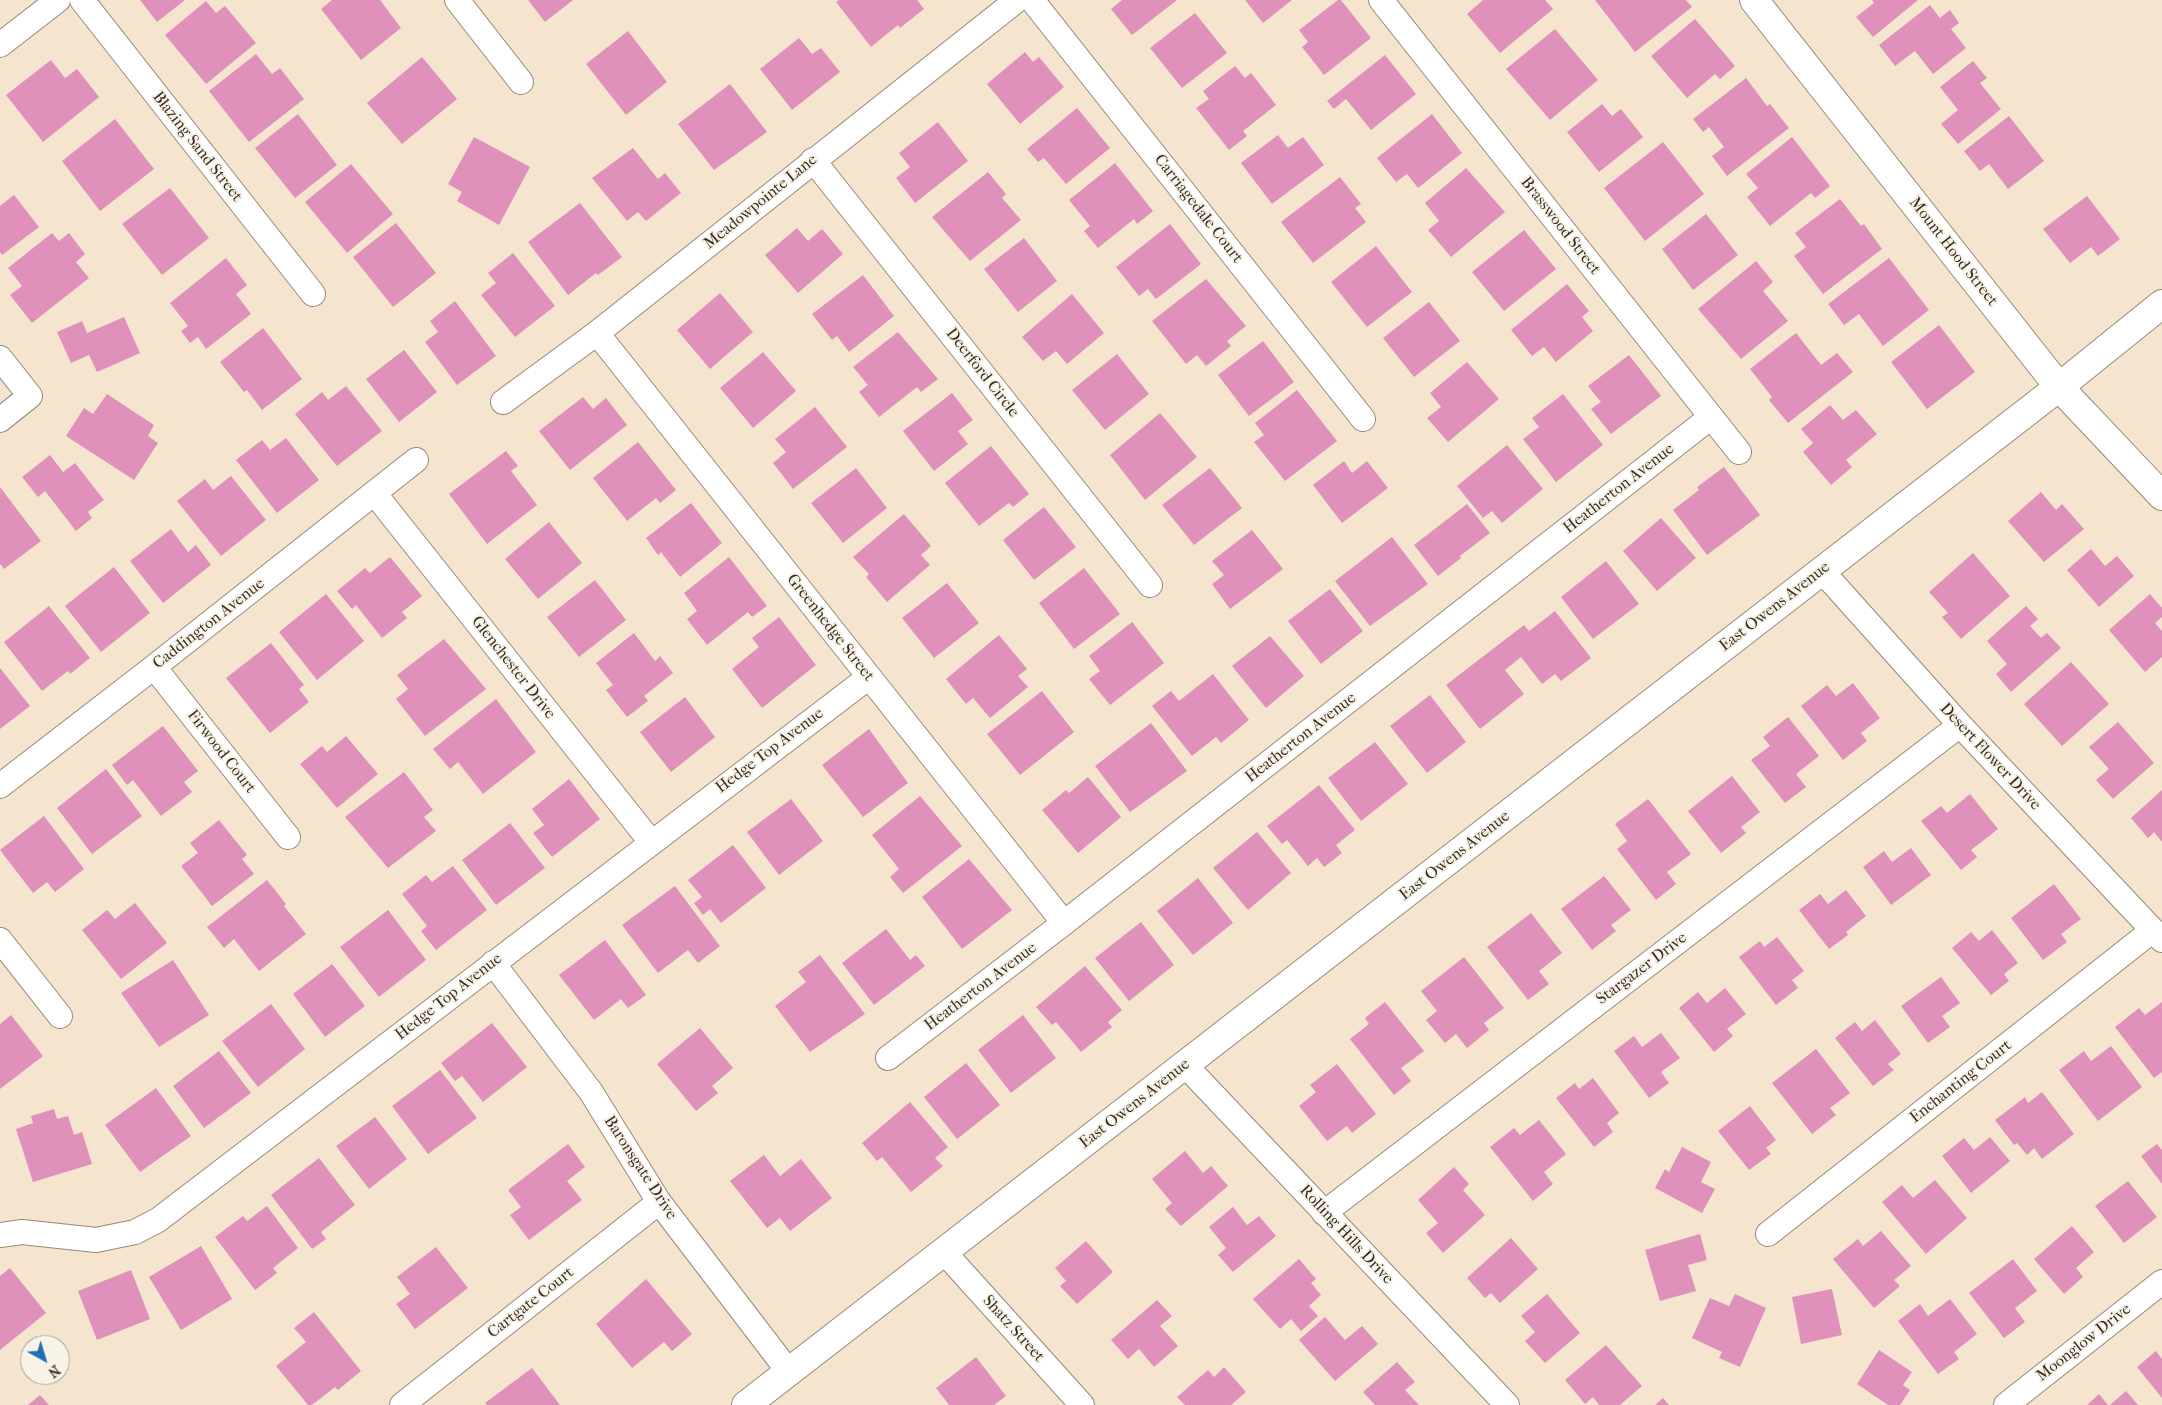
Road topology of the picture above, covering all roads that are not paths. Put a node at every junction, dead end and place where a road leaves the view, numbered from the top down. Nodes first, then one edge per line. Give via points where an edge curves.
1 (58, 0) edge
2 (82, 0) edge
3 (457, 0) edge
4 (1017, 0) edge
5 (1032, 0) edge
6 (1382, 0) edge
7 (1754, 0) edge
8 (0, 45) edge
9 (521, 82) dead end
10 (813, 160) junction
11 (313, 294) dead end
12 (2162, 304) edge
13 (597, 333) junction
14 (0, 358) edge
15 (2059, 387) junction
16 (503, 402) dead end
17 (1711, 417) junction
18 (1363, 419) dead end
19 (0, 420) edge
20 (1739, 452) dead end
21 (416, 460) dead end
22 (375, 494) junction
23 (2162, 496) edge
24 (1822, 571) junction
25 (1150, 585) dead end
26 (154, 667) junction
27 (869, 676) junction
28 (1960, 725) junction
29 (0, 786) edge
30 (288, 837) dead end
31 (651, 842) junction
32 (1064, 923) junction
33 (2158, 935) edge
34 (0, 940) edge
35 (494, 963) junction
36 (60, 1016) dead end
37 (888, 1058) dead end
38 (1185, 1065) junction
39 (659, 1202) junction
40 (1324, 1213) junction
41 (1768, 1234) dead end
42 (0, 1235) edge
43 (944, 1252) junction
44 (2162, 1282) edge
45 (790, 1372) junction
46 (1072, 1402) edge
47 (402, 1405) edge
48 (746, 1405) edge
49 (1506, 1405) edge
50 (2006, 1405) edge

1 - 8 street
2 - 11 street, Blazing Sand Street
3 - 9 street
4 - 10 street, Meadowpointe Lane
5 - 18 street, Carriagedale Court
6 - 17 street, Brasswood Street
7 - 15 main road, Mount Hood Street
10 - 13 street, Meadowpointe Lane
10 - 25 street, Deerford Circle
12 - 15 main road, East Owens Avenue
13 - 16 street, Meadowpointe Lane
13 - 27 street, Greenhedge Street
14 - 19 street via 30,396
15 - 23 main road, Mount Hood Street
15 - 24 main road, East Owens Avenue
17 - 20 street, Brasswood Street
17 - 32 street, Heatherton Avenue
21 - 22 street, Caddington Avenue
22 - 26 street, Caddington Avenue
22 - 31 street, Glenchester Drive
24 - 28 street, Desert Flower Drive
24 - 38 main road, East Owens Avenue
26 - 29 street, Caddington Avenue
26 - 30 street, Firwood Court
27 - 31 street, Hedge Top Avenue
27 - 32 street, Greenhedge Street
28 - 33 street, Desert Flower Drive
28 - 40 street, Stargazer Drive
31 - 35 street, Hedge Top Avenue
32 - 37 street, Heatherton Avenue
33 - 41 street, Enchanting Court
34 - 36 street
35 - 39 street, Baronsgate Drive via 591,1092
35 - 42 street, Hedge Top Avenue via 158,1220 135,1232 96,1240 22,1232
38 - 40 street, Rolling Hills Drive
38 - 43 main road, East Owens Avenue
39 - 45 street, Baronsgate Drive
39 - 47 street, Cartgate Court
40 - 49 street, Rolling Hills Drive
43 - 45 main road, East Owens Avenue
43 - 46 street, Shatz Street
44 - 50 street, Moonglow Drive
45 - 48 main road, East Owens Avenue

